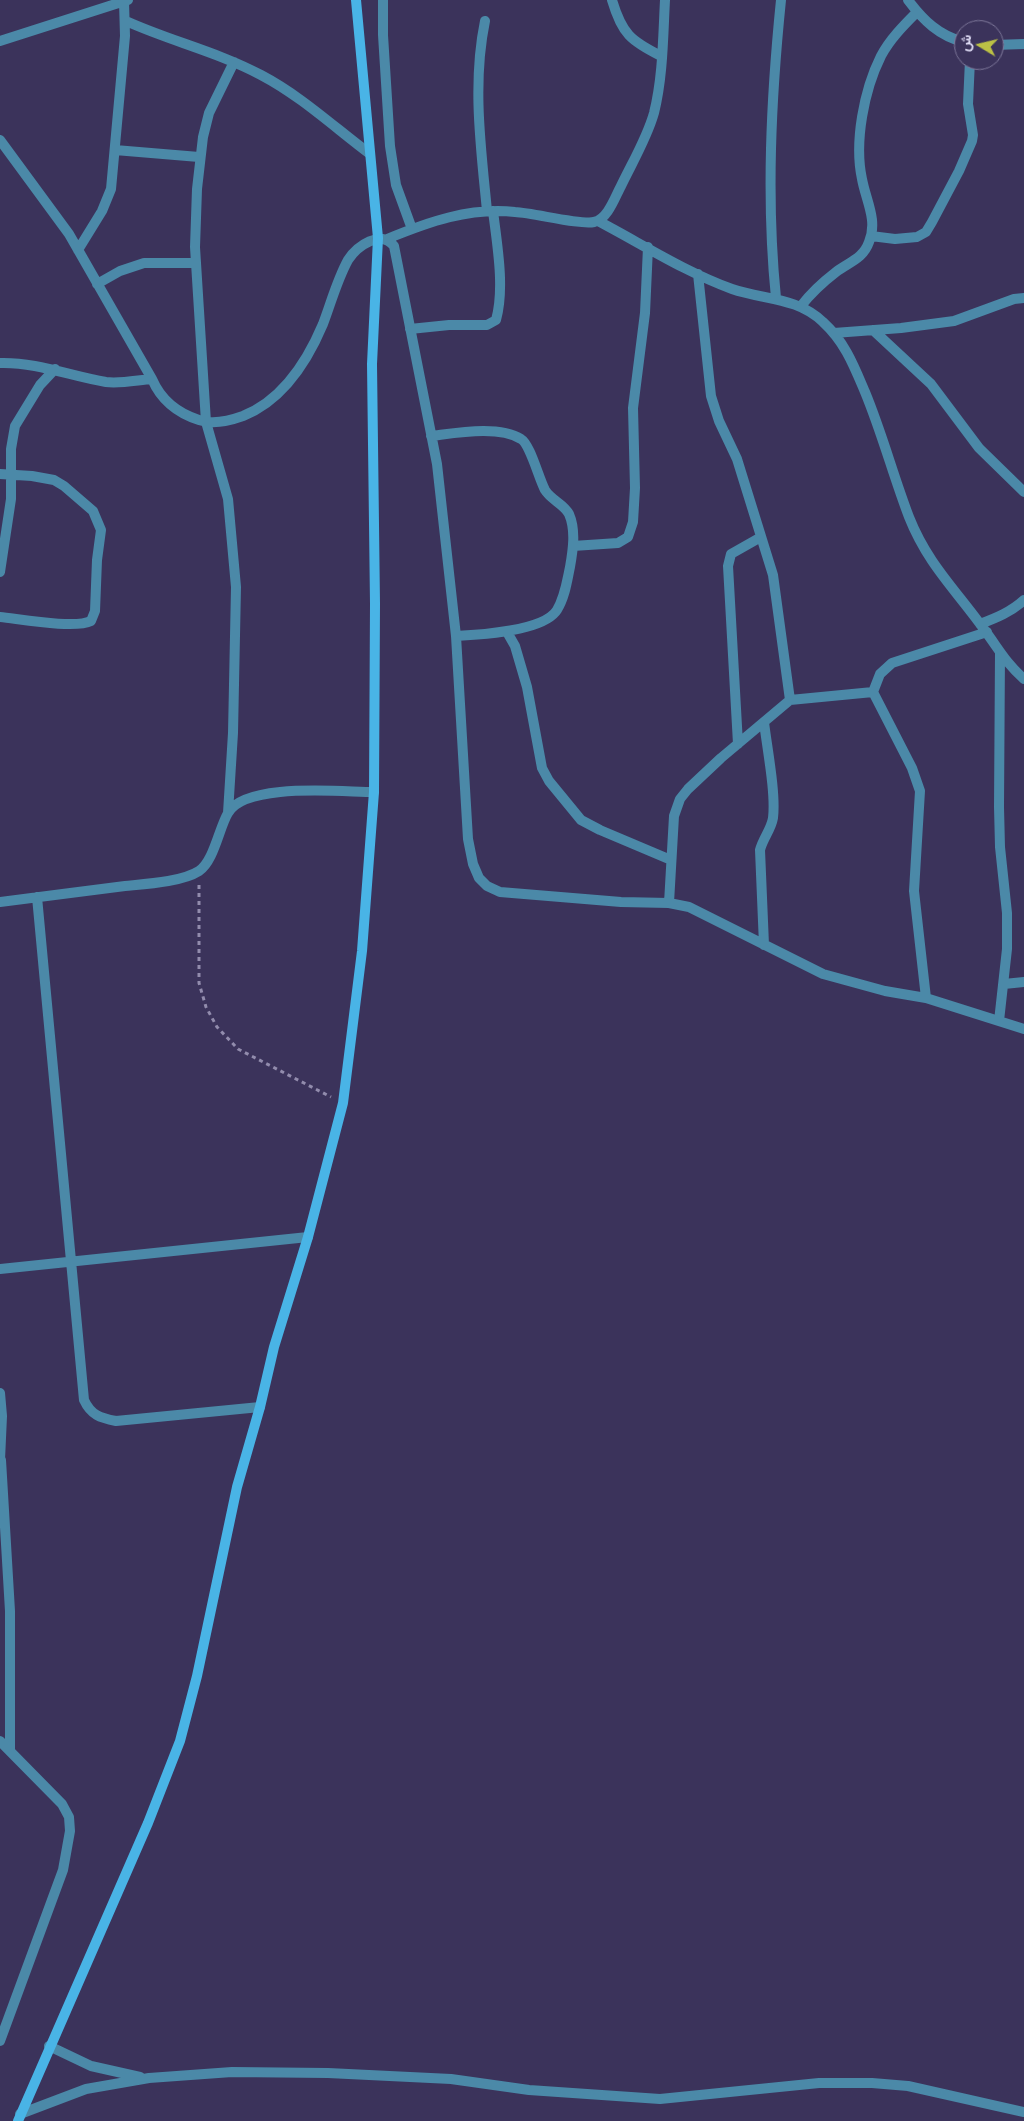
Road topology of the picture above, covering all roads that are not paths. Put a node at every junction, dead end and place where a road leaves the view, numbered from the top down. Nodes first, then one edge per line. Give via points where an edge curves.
1 (356, 0) edge
2 (383, 0) edge
3 (612, 0) edge
4 (665, 0) edge
5 (781, 0) edge
6 (908, 0) edge
7 (126, 1) edge
8 (98, 4) edge
9 (917, 12) junction
10 (126, 21) junction
11 (485, 21) dead end
12 (954, 37) edge
13 (0, 41) edge
14 (1024, 44) edge
15 (1004, 45) edge
16 (661, 56) junction
17 (234, 62) junction
18 (970, 70) edge
19 (0, 140) edge
20 (115, 150) junction
21 (370, 154) junction
22 (199, 157) junction
23 (490, 211) junction
24 (598, 221) junction
25 (412, 229) junction
26 (871, 236) junction
27 (382, 239) junction
28 (648, 247) junction
29 (78, 250) junction
30 (196, 263) junction
31 (698, 274) junction
32 (97, 284) junction
33 (776, 298) junction
34 (1024, 298) edge
35 (801, 306) junction
36 (410, 329) junction
37 (873, 330) junction
38 (834, 333) junction
39 (0, 364) edge
40 (55, 369) junction
41 (152, 379) junction
42 (206, 422) junction
43 (431, 436) junction
44 (0, 474) edge
45 (12, 475) junction
46 (1024, 492) edge
47 (761, 537) junction
48 (572, 546) junction
49 (0, 572) edge
50 (1024, 600) edge
51 (0, 617) edge
52 (984, 628) junction
53 (507, 632) junction
54 (456, 636) junction
55 (1000, 653) junction
56 (1024, 679) edge
57 (873, 692) junction
58 (790, 700) junction
59 (764, 722) junction
60 (738, 744) junction
61 (374, 792) junction
62 (228, 813) junction
63 (671, 860) junction
64 (37, 897) junction
65 (0, 902) edge
66 (669, 903) junction
67 (764, 946) junction
68 (1024, 982) edge
69 (1004, 984) junction
70 (926, 998) junction
71 (998, 1021) junction
72 (1024, 1029) edge
73 (308, 1237) junction
74 (72, 1262) junction
75 (0, 1269) edge
76 (0, 1393) edge
77 (260, 1407) junction
78 (1, 1460) edge
79 (9, 1672) junction
80 (0, 1678) edge
81 (0, 1741) edge
82 (10, 1749) junction
83 (0, 2041) edge
84 (49, 2046) junction
85 (149, 2078) junction
86 (1024, 2112) edge
87 (19, 2118) edge

1 - 21 street
2 - 25 street via 390,146 396,185
3 - 16 street via 616,14 630,37
4 - 16 street
5 - 33 street via 770,134 771,245
6 - 9 street
7 - 8 street
7 - 10 street
8 - 13 street
9 - 12 street via 934,28
9 - 26 street via 894,36 881,56 863,115 859,138 860,162 872,215
10 - 17 street
10 - 20 street
11 - 23 street via 479,66 478,118
14 - 15 street
16 - 24 street via 654,115 616,197
17 - 21 street via 288,91
17 - 22 street via 209,113
18 - 26 street via 968,104 972,142 932,222 926,232 917,237
19 - 29 street
20 - 22 street
20 - 29 street via 107,200
21 - 27 street
22 - 30 street
23 - 24 street
23 - 25 street via 459,215
23 - 36 street via 498,253 499,309 496,320 487,325
24 - 28 street
25 - 27 street
26 - 35 street via 860,256 813,291
27 - 36 street via 394,246
27 - 42 street via 361,247 349,259 309,353 284,388 249,414 217,423
27 - 61 street via 372,364
28 - 31 street
28 - 48 street via 633,408 635,488 631,532 618,543
29 - 32 street
30 - 32 street via 144,263
30 - 42 street
31 - 33 street via 733,289
31 - 47 street via 711,396
32 - 41 street
33 - 35 street
34 - 37 street via 954,320
35 - 38 street
36 - 43 street
37 - 38 street
37 - 46 street via 931,384 979,448
38 - 52 street via 850,355 922,546 937,570
39 - 40 street
40 - 41 street via 108,382
40 - 45 street via 40,385 15,426 11,448
41 - 42 street via 158,393 169,403 186,416
42 - 62 street via 228,500 236,586
43 - 48 street via 482,431 511,434 522,439 548,495 568,512 574,536
43 - 54 street
44 - 45 street
45 - 49 street
45 - 51 street via 54,480 94,511 101,530 96,560 95,611 87,623 34,622
47 - 58 street via 773,575
47 - 60 street via 731,554 728,566
48 - 53 street via 567,583 556,612 543,621
50 - 52 street
52 - 55 street
52 - 57 street via 892,663 880,674
53 - 54 street
53 - 63 street via 515,646 527,687 542,768 549,782 582,820
54 - 66 street via 468,839 479,878 500,892 518,895
55 - 56 street
55 - 69 street via 1000,847 1007,913
57 - 58 street
57 - 70 street via 912,768 920,791 914,891
58 - 59 street
59 - 60 street
59 - 67 street via 773,806 770,828 760,850
60 - 63 street via 680,799 674,816
61 - 62 street via 262,793 238,801
61 - 73 street via 362,952 343,1103
62 - 64 street via 206,863 199,871 164,882
63 - 66 street
64 - 65 street
64 - 74 street
66 - 67 street via 690,907
67 - 70 street via 823,974
68 - 69 street
69 - 71 street
70 - 71 street
71 - 72 street
73 - 74 street
73 - 77 street via 274,1347
74 - 75 street
74 - 77 street via 84,1400 94,1414 116,1421
76 - 78 street
77 - 84 street via 237,1487 180,1741 148,1823
78 - 79 street via 10,1611
79 - 80 street
79 - 82 street
81 - 82 street
82 - 83 street via 62,1804 70,1817 70,1831 63,1870
84 - 85 street via 91,2066
84 - 87 street
85 - 86 street via 232,2072 328,2073 451,2080 529,2090 660,2099 819,2083 872,2083 908,2086
85 - 87 street via 86,2089

